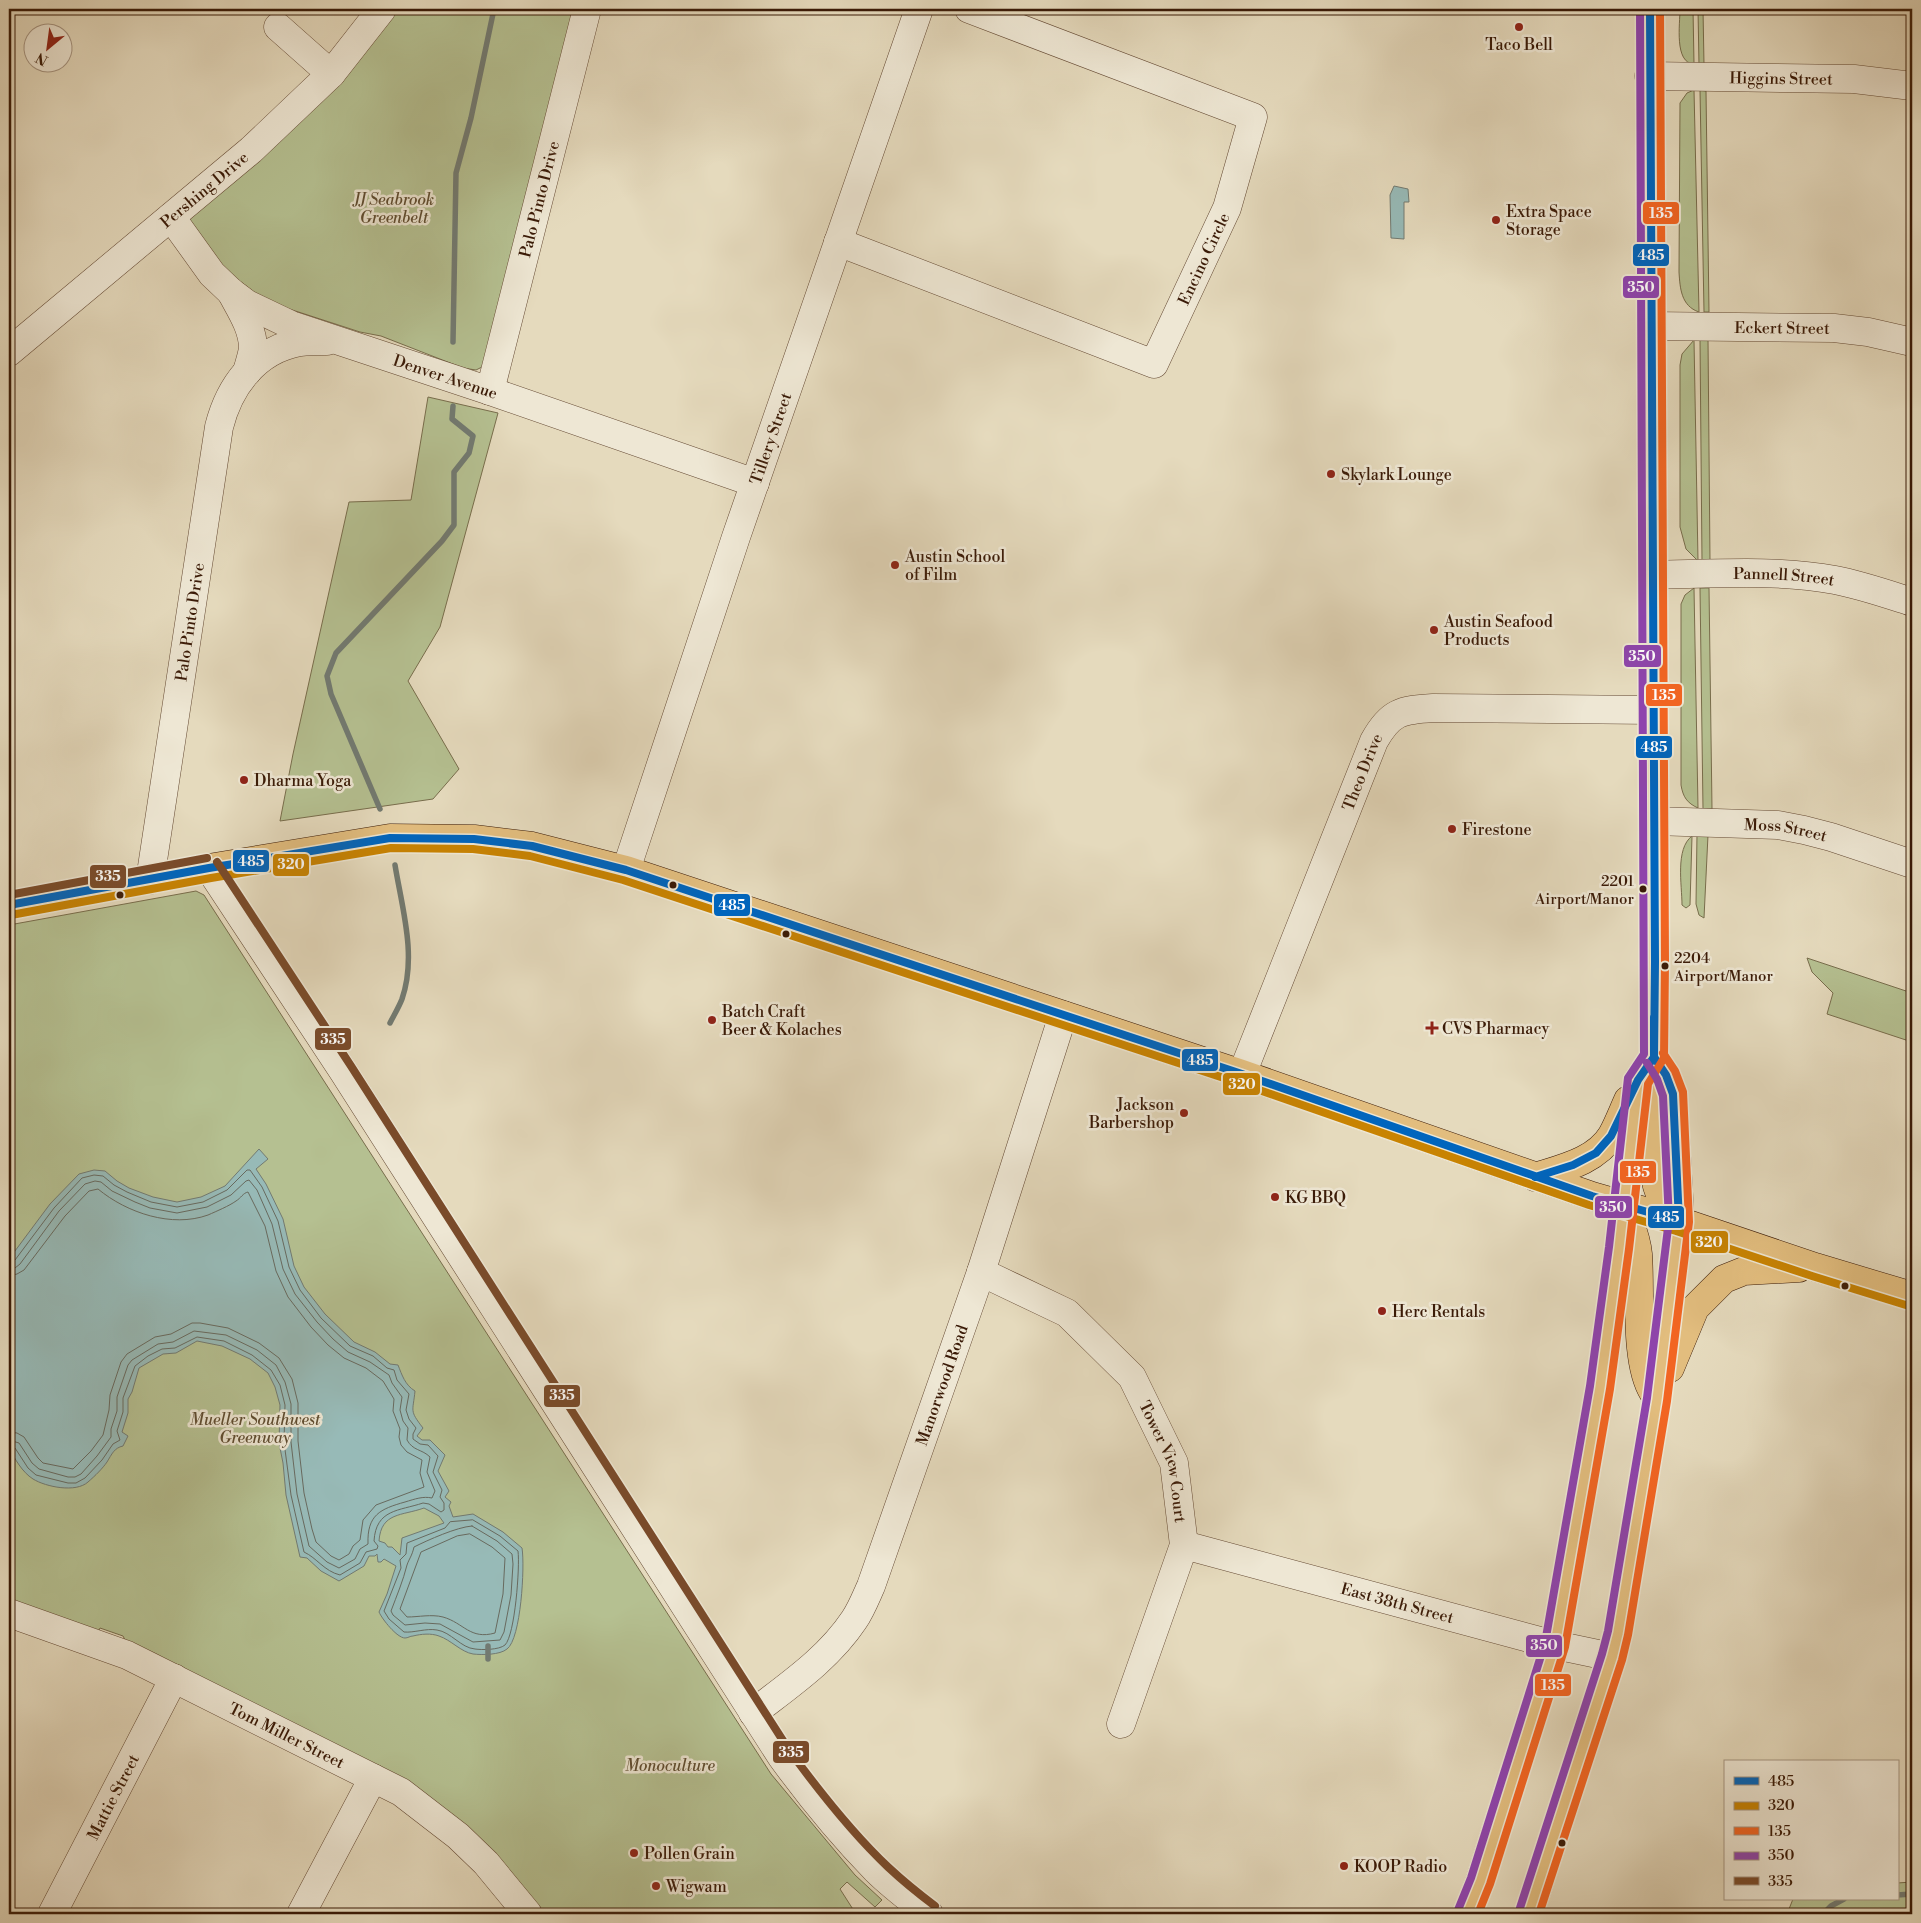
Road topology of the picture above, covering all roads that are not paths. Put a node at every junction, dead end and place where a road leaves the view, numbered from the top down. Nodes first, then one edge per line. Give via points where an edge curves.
1 (382, 9) edge
2 (587, 9) edge
3 (919, 9) edge
4 (969, 9) edge
5 (1650, 9) edge
6 (278, 27) dead end
7 (331, 74) junction
8 (1649, 76) junction
9 (1912, 86) edge
10 (171, 217) junction
11 (838, 242) junction
12 (231, 292) junction
13 (1651, 326) junction
14 (336, 340) junction
15 (1912, 342) edge
16 (9, 352) edge
17 (247, 372) junction
18 (490, 391) junction
19 (755, 483) junction
20 (1652, 575) junction
21 (1912, 602) edge
22 (1653, 710) junction
23 (1654, 821) junction
24 (1912, 864) edge
25 (209, 868) junction
26 (626, 870) junction
27 (150, 880) junction
28 (9, 905) edge
29 (1064, 1015) junction
30 (1654, 1057) junction
31 (1242, 1074) junction
32 (1638, 1080) junction
33 (1536, 1177) junction
34 (1623, 1206) junction
35 (1679, 1221) junction
36 (1815, 1267) junction
37 (981, 1272) junction
38 (1912, 1296) edge
39 (1657, 1399) junction
40 (1184, 1545) junction
41 (9, 1613) edge
42 (1555, 1645) junction
43 (1612, 1657) junction
44 (174, 1678) junction
45 (753, 1713) junction
46 (1121, 1724) dead end
47 (373, 1778) junction
48 (52, 1914) edge
49 (301, 1914) edge
50 (528, 1914) edge
51 (928, 1914) edge
52 (1467, 1914) edge
53 (1529, 1914) edge

1 - 7 street, Pershing Drive
2 - 18 street, Palo Pinto Drive
3 - 11 street, Tillery Street
4 - 11 street, Encino Circle via 1253,117 1227,208 1154,364
5 - 8 main road
6 - 7 street
7 - 10 street, Pershing Drive via 251,150
8 - 9 street, Higgins Street via 1854,79
8 - 13 main road
10 - 12 street, Denver Avenue via 212,274
10 - 16 street, Pershing Drive
11 - 19 street, Tillery Street
12 - 14 street, Denver Avenue via 247,304 291,325
12 - 17 street, Palo Pinto Drive via 251,336 253,349
13 - 15 street, Eckert Street via 1834,328
13 - 20 main road
14 - 17 street, Palo Pinto Drive via 300,342 276,350
14 - 18 street, Denver Avenue
17 - 27 street, Palo Pinto Drive via 224,406 219,427
18 - 19 street, Denver Avenue
19 - 26 street, Tillery Street
20 - 21 street, Pannell Street via 1761,574 1835,580
20 - 22 main road
22 - 23 main road
22 - 31 street, Theo Drive via 1433,708 1393,716 1382,726 1374,741
23 - 24 street, Moss Street via 1778,825 1831,837
23 - 30 main road
25 - 26 main road via 390,838 434,837 474,838 532,846
25 - 27 main road
25 - 45 street via 348,1079
26 - 29 main road
27 - 28 main road
29 - 31 main road
29 - 37 street, Manorwood Road
30 - 32 main road
30 - 35 main road via 1673,1094
31 - 33 main road
32 - 33 main road via 1611,1136 1596,1153 1573,1165
32 - 34 main road
32 - 35 main road via 1649,1109 1656,1183
33 - 34 main road
34 - 35 main road
34 - 39 main road via 1638,1252 1644,1374
34 - 42 main road via 1600,1388
35 - 36 main road
35 - 39 main road
36 - 38 main road
36 - 39 main road via 1744,1271 1724,1279 1695,1308
37 - 40 street, Tower View Court via 1067,1312 1132,1377 1174,1463
37 - 45 street, Manorwood Road via 871,1586 856,1619 838,1643 813,1667
39 - 43 main road
40 - 42 street, East 38th Street
40 - 46 street, Tower View Court
41 - 44 street, Tom Miller Street via 127,1655
42 - 43 street, East 38th Street
42 - 52 main road
43 - 53 main road
44 - 47 street, Tom Miller Street
44 - 48 street, Mattie Street
45 - 51 street via 781,1756 830,1819 878,1871
47 - 49 street
47 - 50 street, Tom Miller Street via 401,1792 458,1836 492,1870

